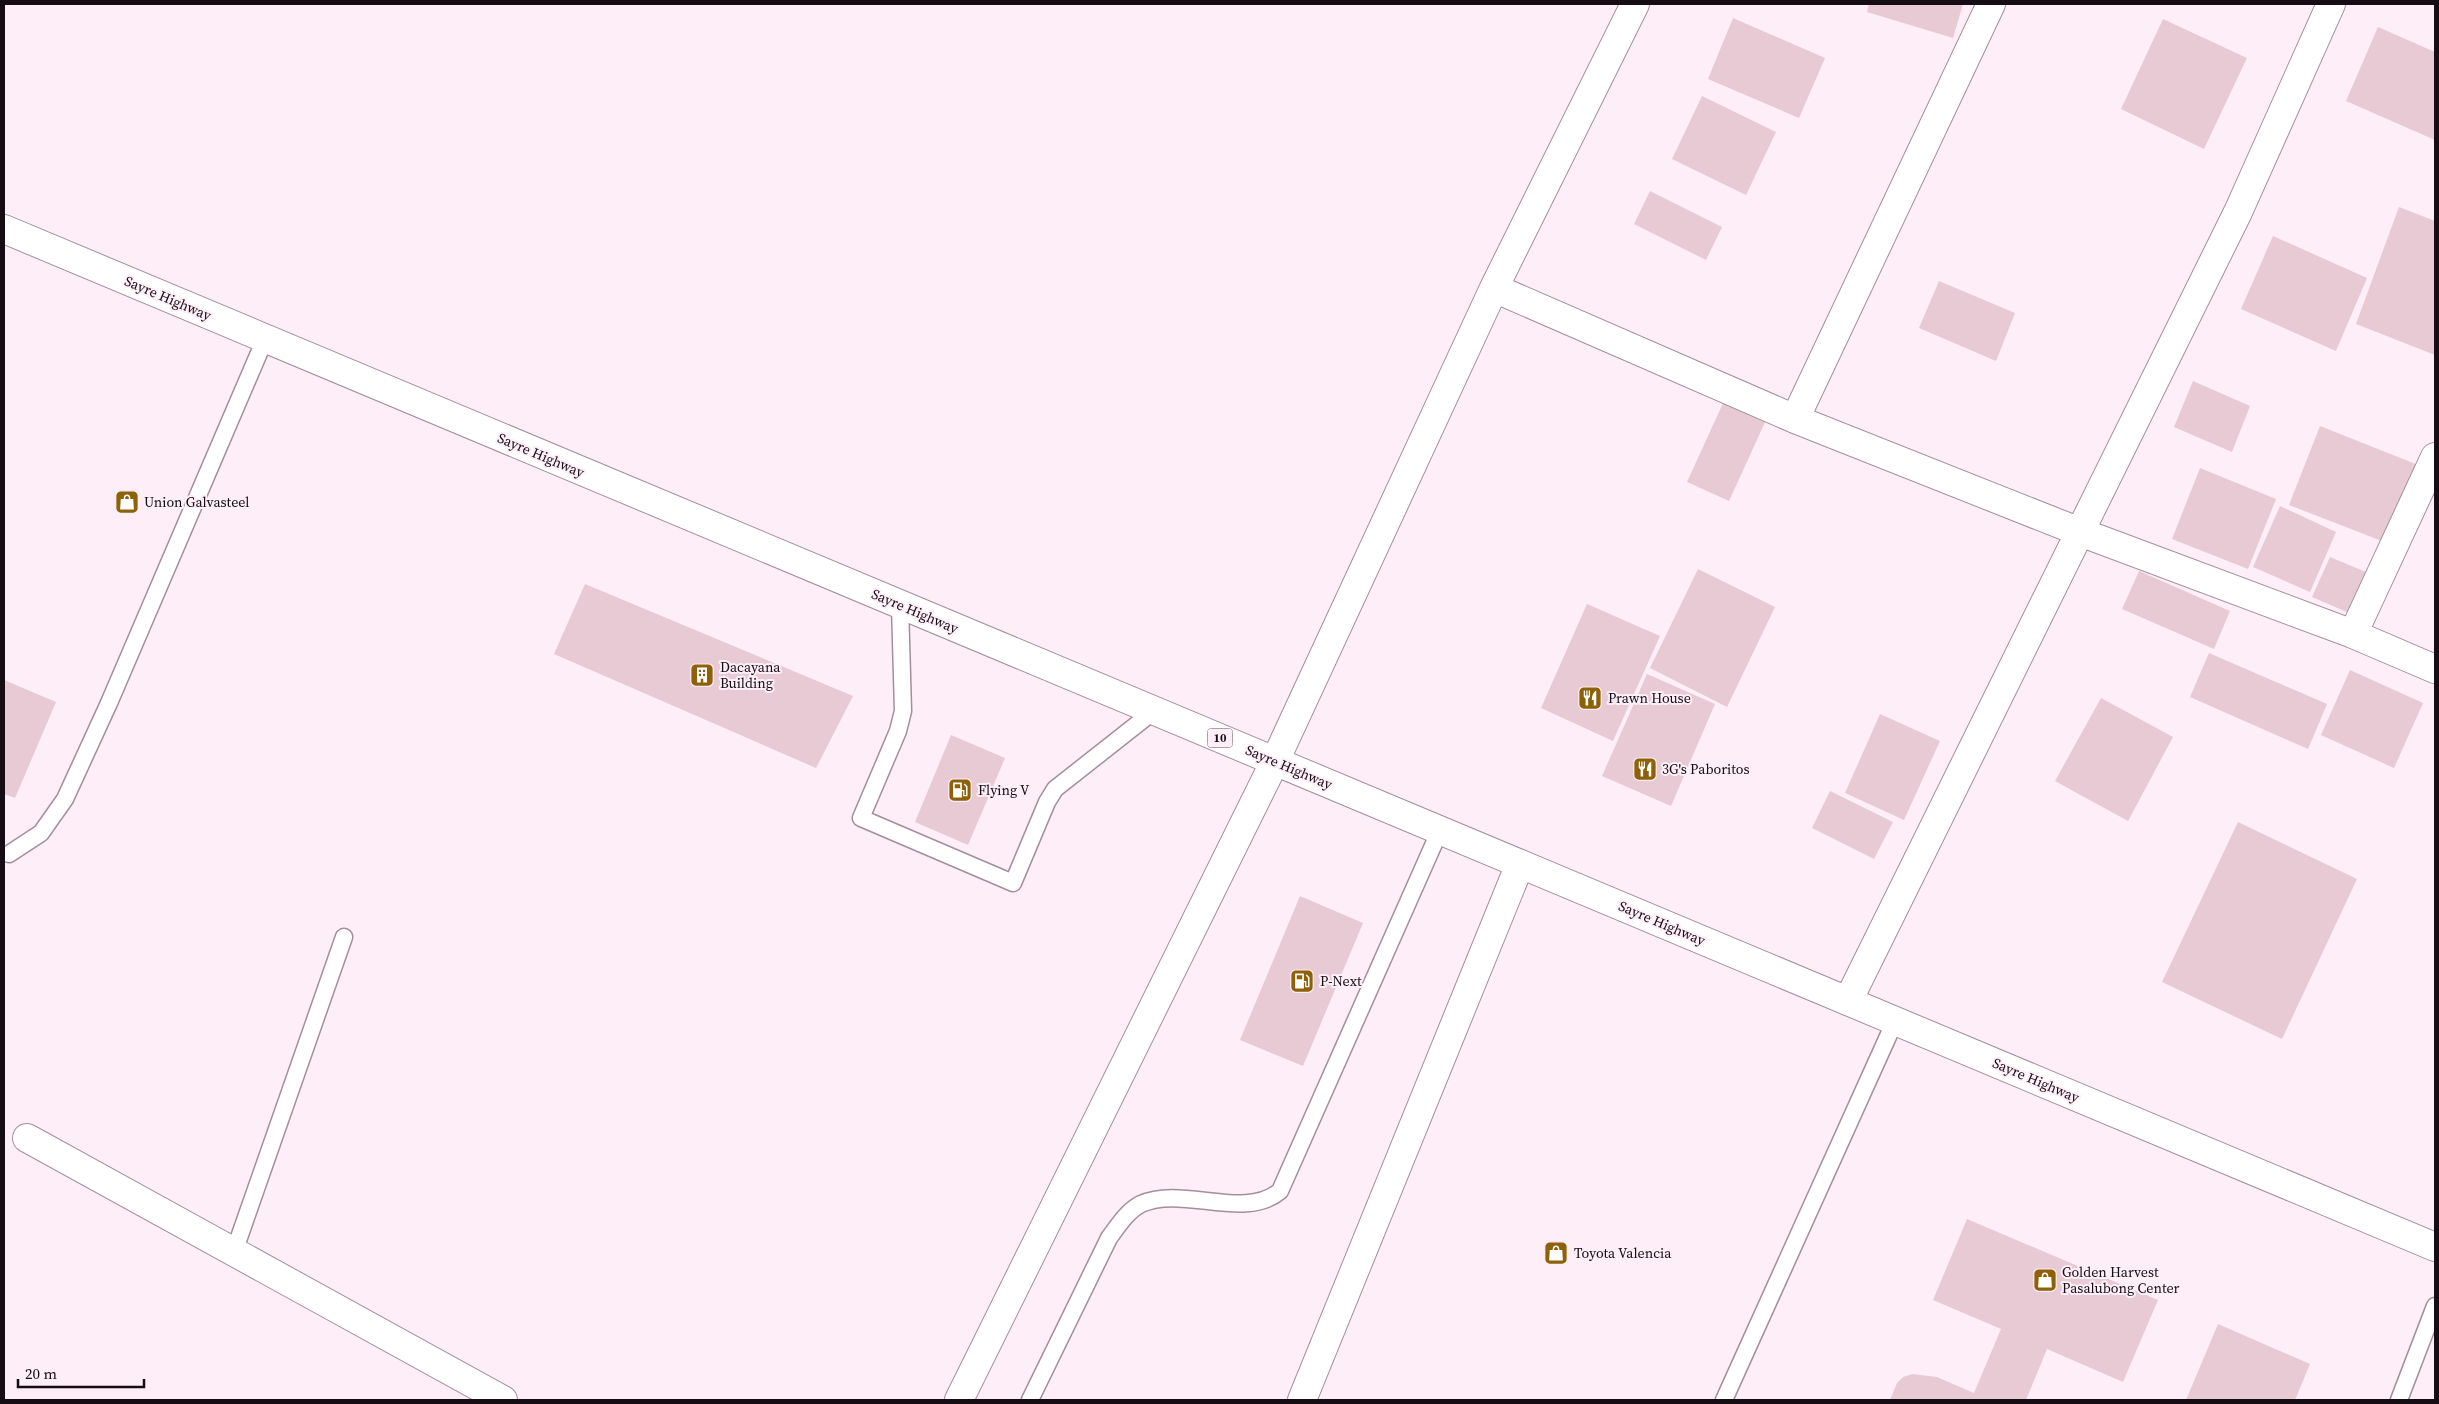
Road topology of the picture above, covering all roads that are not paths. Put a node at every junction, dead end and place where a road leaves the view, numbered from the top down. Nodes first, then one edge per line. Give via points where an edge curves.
1 (1634, 4) edge
2 (1991, 4) edge
3 (2331, 4) edge
4 (4, 229) edge
5 (1494, 288) junction
6 (265, 339) junction
7 (1795, 419) junction
8 (2435, 457) edge
9 (2080, 532) junction
10 (900, 605) junction
11 (2353, 634) junction
12 (2435, 669) edge
13 (1154, 711) junction
14 (1275, 761) junction
15 (1440, 830) junction
16 (8, 854) dead end
17 (1520, 864) junction
18 (344, 936) dead end
19 (1848, 1001) junction
20 (1895, 1021) junction
21 (27, 1138) dead end
22 (2435, 1247) edge
23 (234, 1252) junction
24 (2435, 1306) edge
25 (503, 1400) edge
26 (959, 1400) edge
27 (1030, 1400) edge
28 (1302, 1400) edge
29 (1724, 1400) edge
30 (2399, 1400) edge

1 - 5 main road
2 - 7 main road
3 - 9 main road via 2238,212
4 - 6 main road, Sayre Highway / 10
5 - 7 main road
5 - 14 main road
6 - 10 main road, Sayre Highway / 10
6 - 16 lane via 64,800 41,833
7 - 9 main road
8 - 11 main road
9 - 11 main road
9 - 19 main road
10 - 13 main road, Sayre Highway / 10
10 - 13 lane via 903,711 898,731 861,818 1013,882 1050,794
11 - 12 main road
13 - 14 main road, Sayre Highway / 10
14 - 15 main road, Sayre Highway / 10
14 - 26 main road
15 - 17 main road, Sayre Highway / 10
15 - 27 lane via 1280,1191 1270,1200 1253,1203 1159,1199 1140,1204 1123,1218 1109,1238
17 - 19 main road, Sayre Highway / 10
17 - 28 main road
18 - 23 lane
19 - 20 main road, Sayre Highway / 10
20 - 22 main road, Sayre Highway / 10
20 - 29 lane
21 - 23 main road
23 - 25 main road
24 - 30 lane

